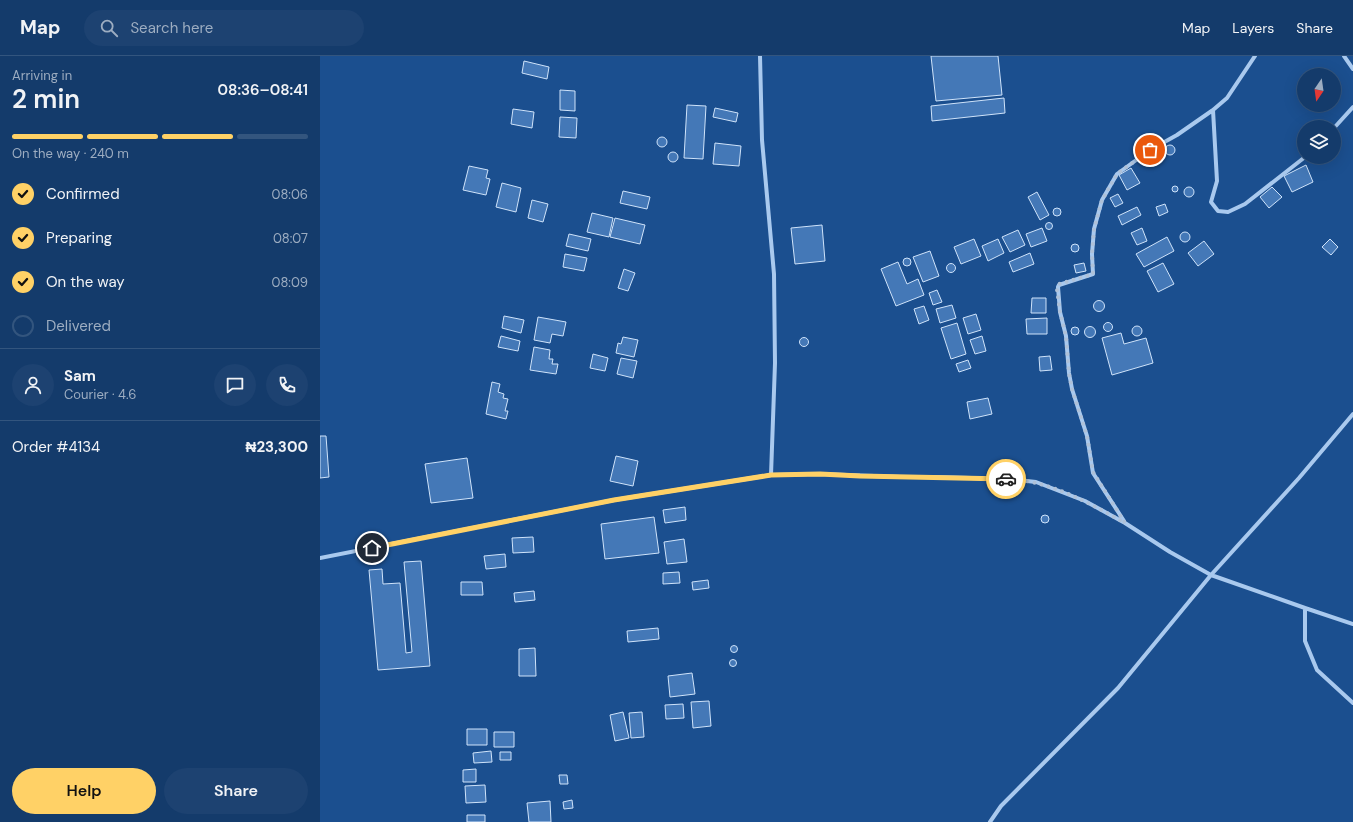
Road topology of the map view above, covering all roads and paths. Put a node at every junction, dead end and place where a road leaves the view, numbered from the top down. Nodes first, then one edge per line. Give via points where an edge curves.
1 (760, 56) edge
2 (1255, 56) edge
3 (1344, 56) edge
4 (1353, 69) edge
5 (1353, 107) edge
6 (1214, 110) junction
7 (1341, 120) edge
8 (1297, 163) edge
9 (1353, 414) edge
10 (771, 475) junction
11 (1125, 523) junction
12 (320, 558) edge
13 (1211, 575) junction
14 (1305, 608) junction
15 (1353, 624) edge
16 (1353, 703) edge
17 (990, 822) edge

1 - 10 street via 762,140 774,274 775,363
2 - 6 street via 1227,98
3 - 4 street
5 - 7 street
6 - 8 street via 1217,181 1211,202 1218,211 1228,212 1245,204
6 - 11 street via 1127,165 1117,174 1102,200 1094,229 1093,274 1059,284 1058,287 1069,374 1087,436 1093,472
9 - 13 street
10 - 11 street via 934,477 1036,482 1085,502
10 - 12 street via 614,500
11 - 13 street
13 - 14 street
13 - 17 street via 1118,688 1001,806
14 - 15 street
14 - 16 street via 1305,641 1317,670

